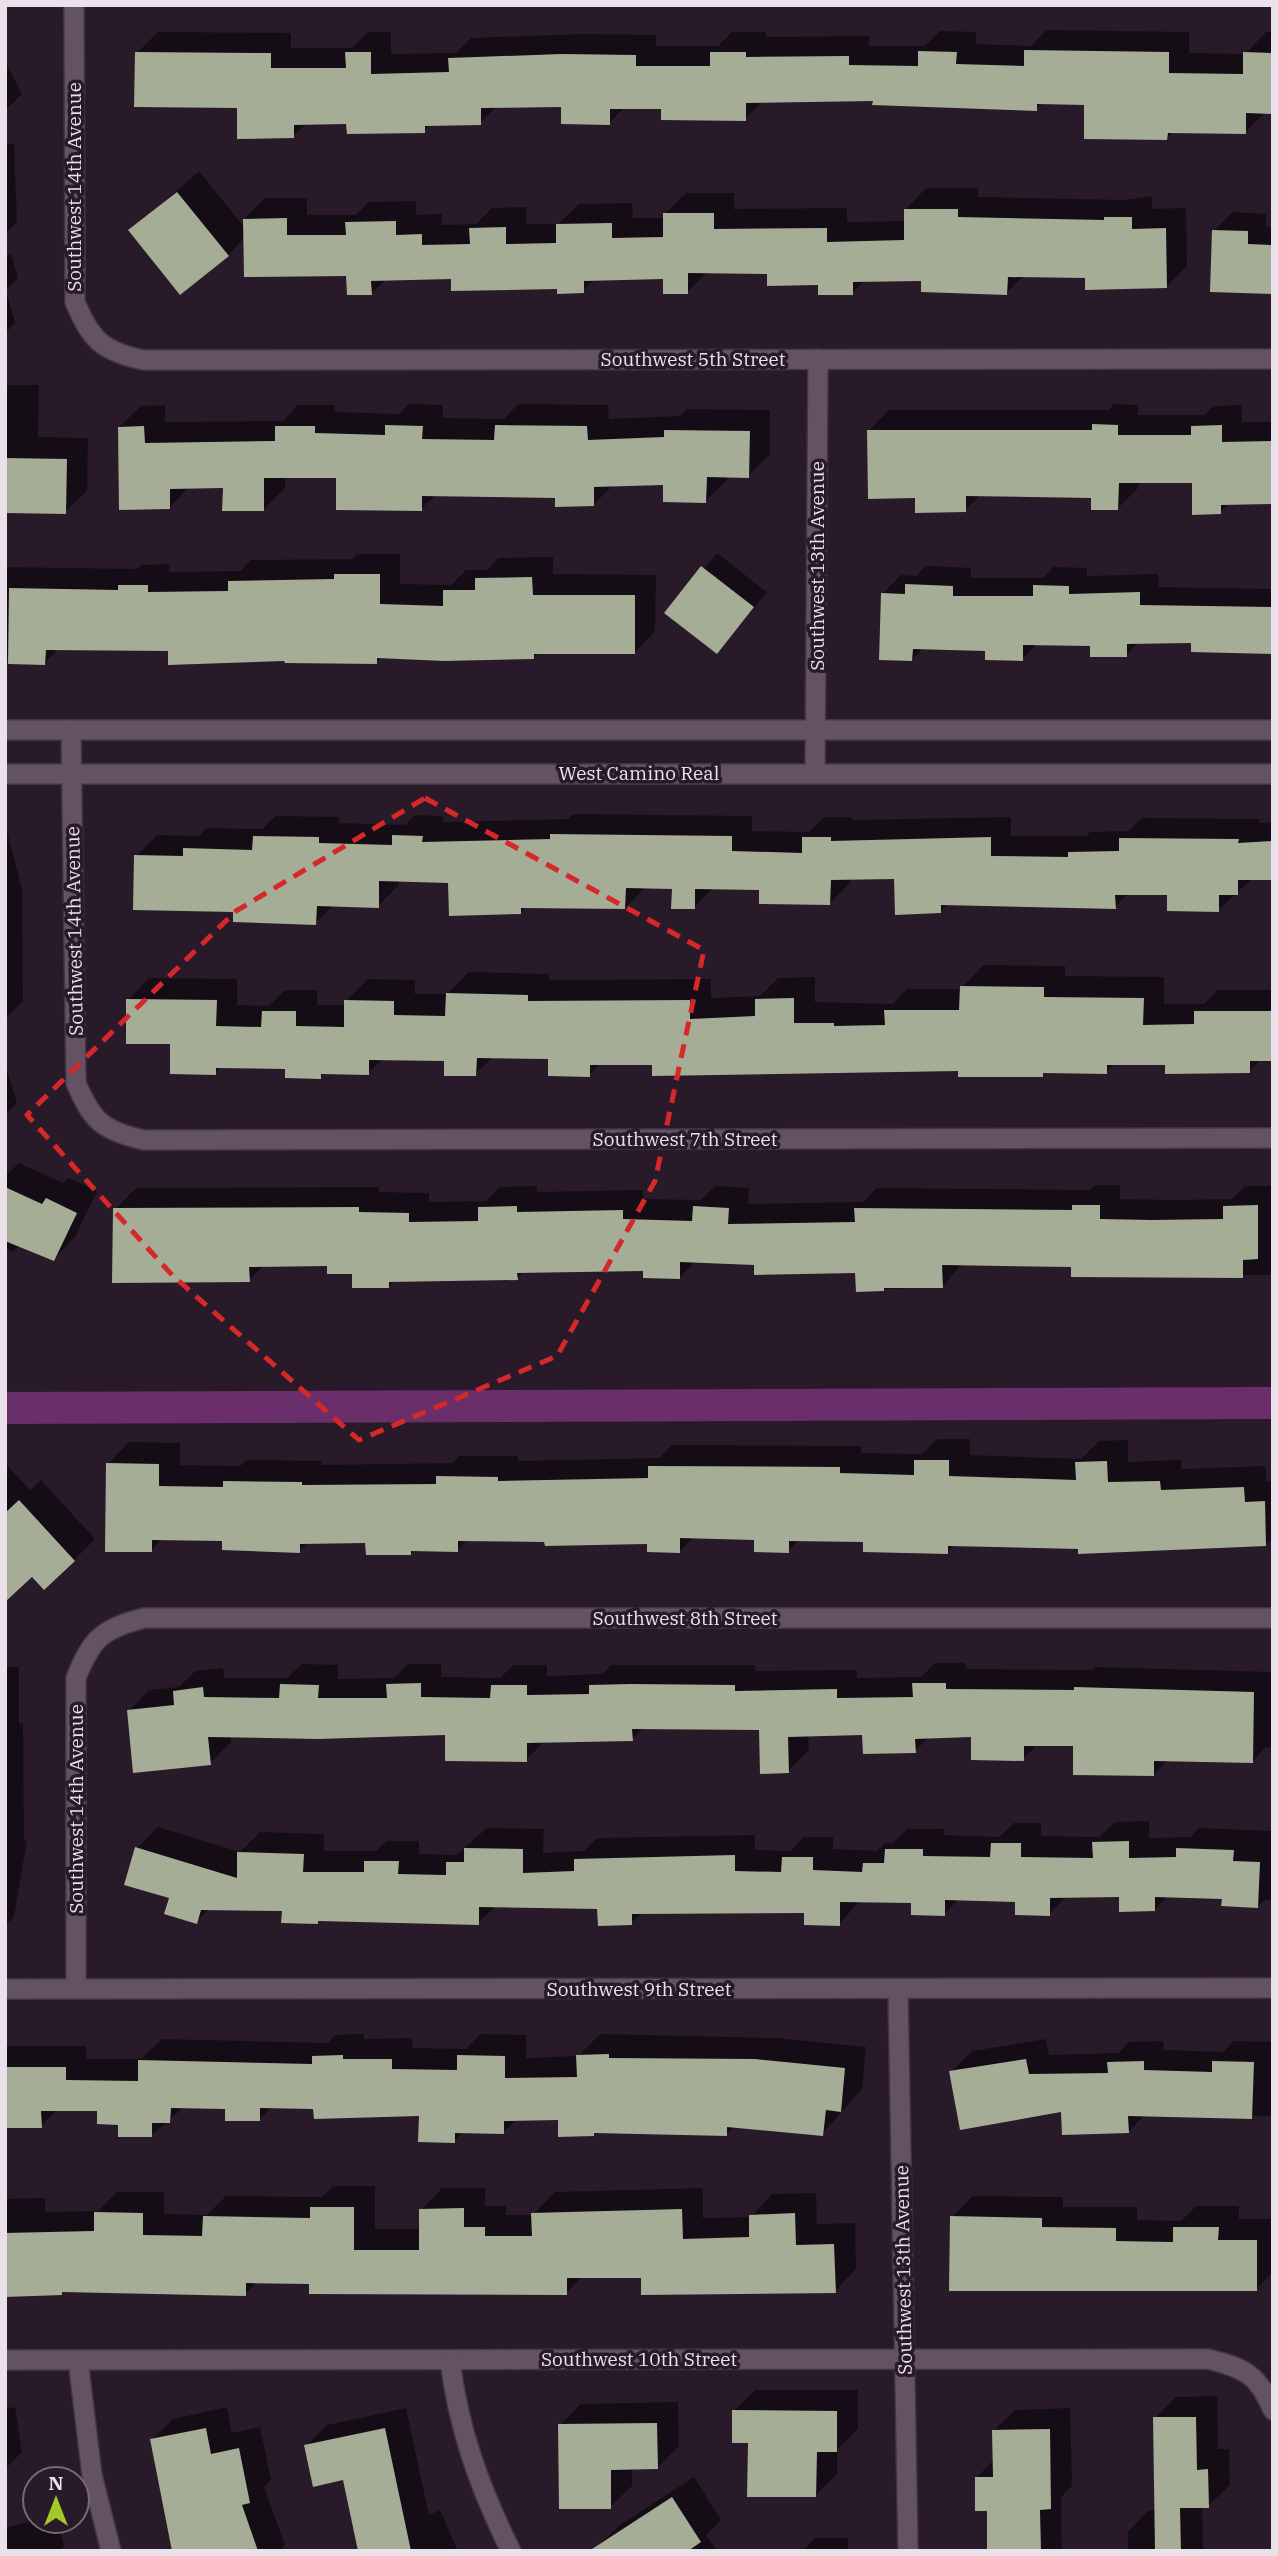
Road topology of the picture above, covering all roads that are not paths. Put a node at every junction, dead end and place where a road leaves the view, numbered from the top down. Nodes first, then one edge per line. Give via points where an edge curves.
1 (74, 5) edge
2 (114, 353) joint
3 (818, 359) junction
4 (1273, 359) edge
5 (815, 729) junction
6 (5, 730) edge
7 (71, 730) junction
8 (1273, 730) edge
9 (815, 773) junction
10 (5, 774) edge
11 (72, 774) junction
12 (1273, 774) edge
13 (102, 1123) joint
14 (1273, 1138) edge
15 (1273, 1618) edge
16 (101, 1636) joint
17 (1273, 1988) edge
18 (5, 1989) edge
19 (76, 1989) junction
20 (898, 1989) junction
21 (905, 2359) junction
22 (5, 2360) edge
23 (78, 2360) junction
24 (450, 2360) junction
25 (1273, 2410) edge
26 (111, 2551) edge
27 (510, 2551) edge
28 (908, 2551) edge

1 - 2 street, Southwest 14th Avenue via 75,302 88,332
2 - 3 street, Southwest 5th Street via 143,360
3 - 4 street, Southwest 5th Street
3 - 5 street, Southwest 13th Avenue
5 - 7 street
5 - 8 street
5 - 9 street, Southwest 13th Avenue
6 - 7 street
7 - 11 street, Southwest 14th Avenue
9 - 11 street, West Camino Real
9 - 12 street, West Camino Real
10 - 11 street, West Camino Real
11 - 13 street, Southwest 14th Avenue via 76,1083 88,1113
13 - 14 street, Southwest 7th Street via 114,1133 144,1140
15 - 16 street, Southwest 8th Street via 144,1618 112,1626
16 - 19 street, Southwest 14th Avenue via 88,1648 76,1678
17 - 20 street, Southwest 9th Street
18 - 19 street, Southwest 9th Street
19 - 20 street, Southwest 9th Street
20 - 21 street, Southwest 13th Avenue
21 - 24 street, Southwest 10th Street
21 - 25 street, Southwest 10th Street via 1208,2359 1240,2367 1263,2387
21 - 28 street, Southwest 13th Avenue
22 - 23 street, Southwest 10th Street
23 - 24 street, Southwest 10th Street
23 - 26 street via 92,2475
24 - 27 street via 466,2445

